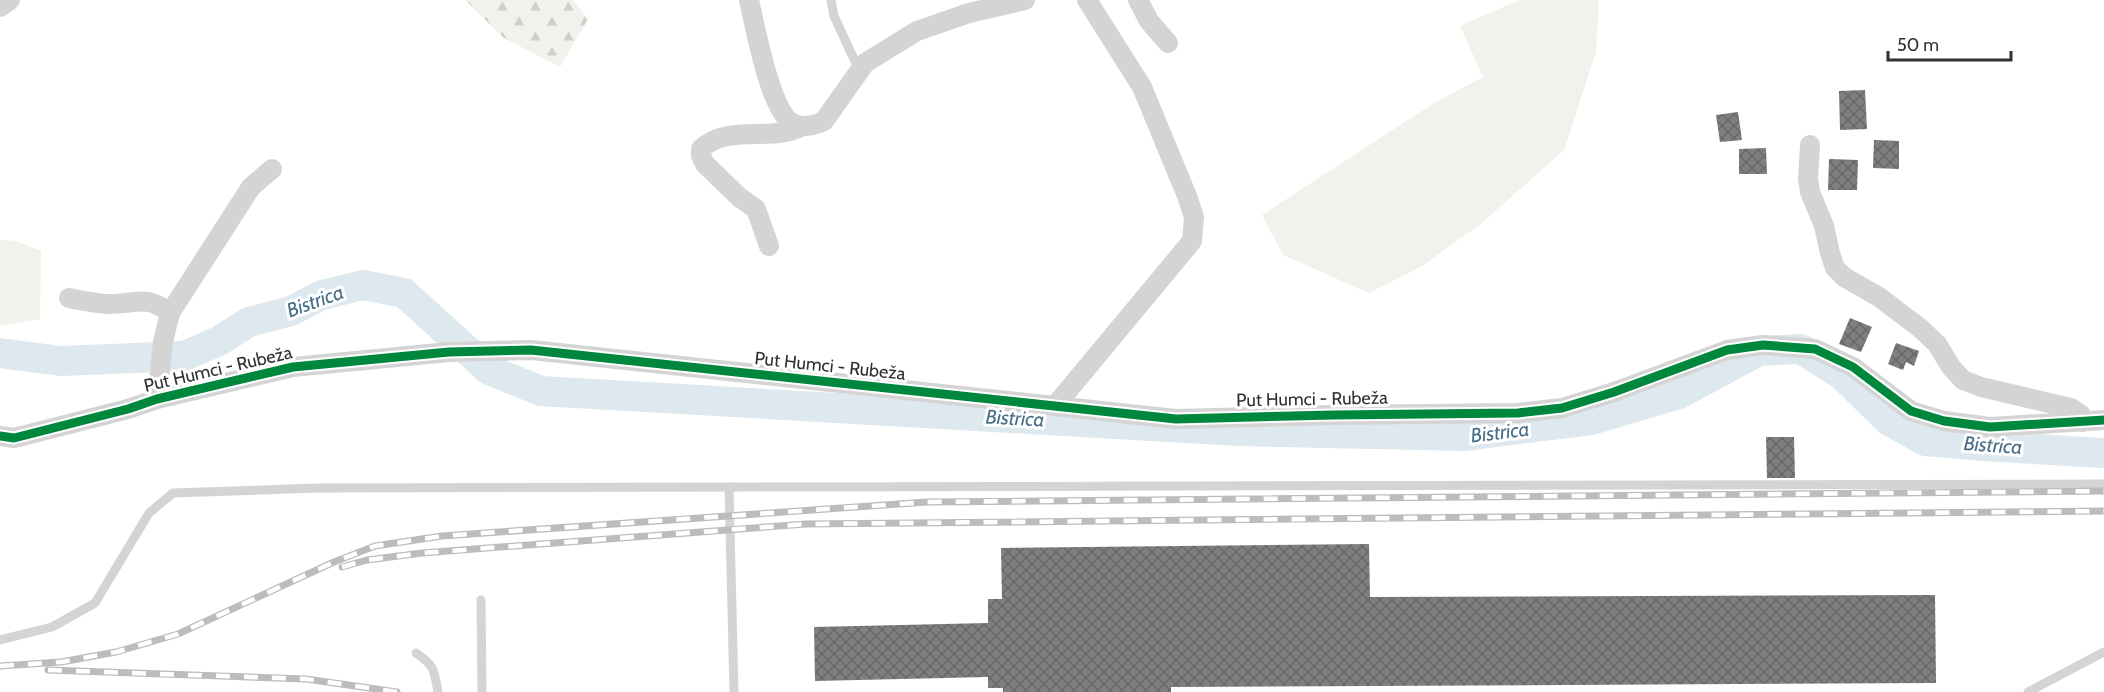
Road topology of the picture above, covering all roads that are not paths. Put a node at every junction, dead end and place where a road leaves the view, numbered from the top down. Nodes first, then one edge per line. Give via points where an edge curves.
1 (10, 0) edge
2 (749, 0) edge
3 (831, 0) edge
4 (1025, 0) edge
5 (1138, 0) edge
6 (1093, 2) edge
7 (993, 4) edge
8 (0, 7) edge
9 (1167, 43) dead end
10 (859, 70) junction
11 (803, 126) junction
12 (1810, 146) dead end
13 (272, 169) dead end
14 (768, 246) dead end
15 (69, 298) dead end
16 (170, 313) junction
17 (156, 399) junction
18 (1055, 406) junction
19 (2104, 420) edge
20 (2082, 422) junction
21 (0, 436) edge
22 (2104, 484) edge
23 (729, 487) junction
24 (481, 600) dead end
25 (0, 640) edge
26 (2104, 652) edge
27 (416, 653) dead end
28 (438, 692) edge
29 (482, 692) edge
30 (734, 692) edge
31 (2028, 692) edge

1 - 8 street
2 - 11 street via 774,99 786,118
3 - 10 lane via 834,16
4 - 7 street
5 - 9 street
6 - 18 street via 1142,87 1187,196 1194,228 1192,241
7 - 10 street via 917,31
10 - 11 street via 824,122
11 - 14 street via 791,132 722,136 701,149 705,164 756,208
12 - 20 street via 1810,192 1835,268 1920,328 1963,380 2071,408 2081,415
13 - 16 street via 251,187
15 - 16 street via 114,304 140,301 158,304
16 - 17 street
17 - 18 street, Put Humci - Rubeža via 293,367 448,352 531,350
17 - 21 street, Put Humci - Rubeža via 14,438
18 - 20 street, Put Humci - Rubeža via 1176,419 1518,413 1562,408 1727,350 1763,345 1815,349 1853,367 1911,411 1944,421 1990,427
19 - 20 street, Put Humci - Rubeža
22 - 23 lane
23 - 25 lane via 318,488 173,493 149,513 95,603 52,627
23 - 30 lane
24 - 29 lane
26 - 31 lane
27 - 28 lane via 433,669

